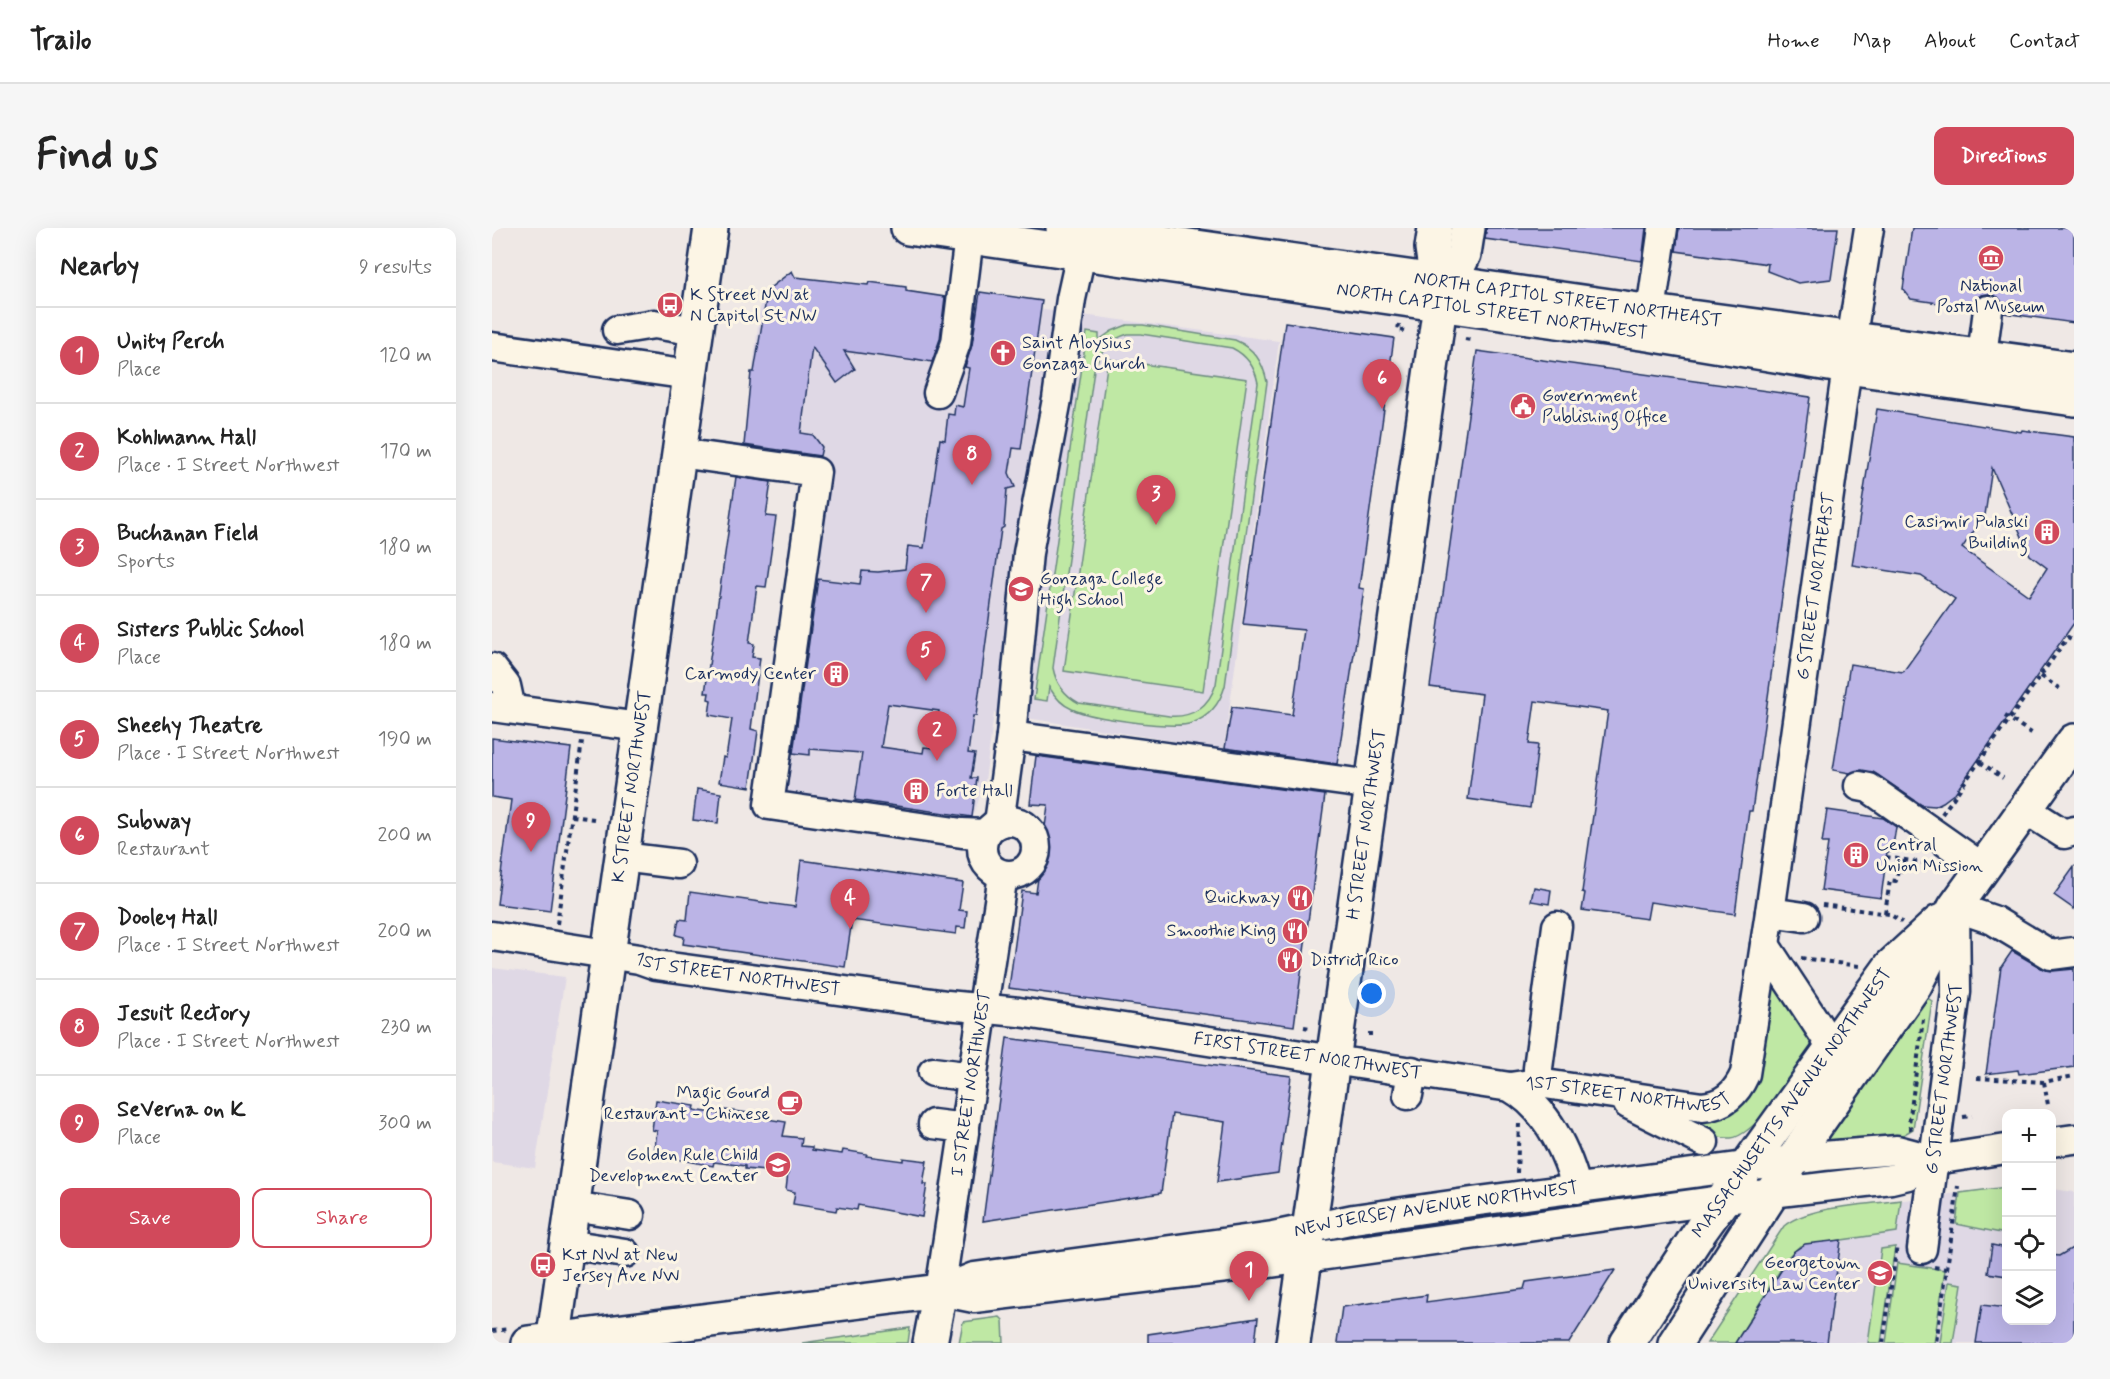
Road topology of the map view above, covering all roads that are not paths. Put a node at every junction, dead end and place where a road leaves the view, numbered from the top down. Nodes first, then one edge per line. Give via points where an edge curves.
1 (711, 228) edge
2 (908, 228) edge
3 (1435, 228) edge
4 (1468, 228) edge
5 (1662, 228) edge
6 (1869, 228) edge
7 (970, 232) edge
8 (1076, 238) edge
9 (1442, 289) junction
10 (1988, 310) dead end
11 (1649, 323) junction
12 (617, 330) dead end
13 (697, 331) junction
14 (492, 346) edge
15 (1850, 353) junction
16 (2074, 369) edge
17 (1980, 370) junction
18 (690, 375) junction
19 (938, 393) dead end
20 (2074, 399) edge
21 (679, 453) junction
22 (492, 668) edge
23 (501, 708) edge
24 (640, 727) junction
25 (1011, 736) junction
26 (2069, 757) edge
27 (1372, 785) junction
28 (1859, 786) dead end
29 (2025, 808) junction
30 (993, 828) junction
31 (2074, 831) edge
32 (622, 857) junction
33 (679, 864) dead end
34 (1983, 868) junction
35 (1003, 875) junction
36 (1955, 907) junction
37 (1811, 910) road end
38 (1770, 912) junction
39 (1557, 926) dead end
40 (492, 936) edge
41 (1765, 945) junction
42 (2074, 952) edge
43 (608, 955) junction
44 (983, 1009) junction
45 (1832, 1047) junction
46 (1334, 1059) junction
47 (933, 1072) dead end
48 (973, 1077) junction
49 (1524, 1085) junction
50 (1618, 1096) junction
51 (933, 1124) dead end
52 (965, 1128) junction
53 (2074, 1139) edge
54 (2056, 1141) edge
55 (1704, 1142) dead end
56 (2002, 1150) edge
57 (1792, 1160) junction
58 (1935, 1160) junction
59 (1746, 1166) junction
60 (1577, 1188) junction
61 (1771, 1193) junction
62 (1722, 1200) junction
63 (572, 1206) junction
64 (630, 1215) dead end
65 (1308, 1243) junction
66 (567, 1244) junction
67 (625, 1253) dead end
68 (1913, 1254) road end
69 (940, 1291) junction
70 (545, 1342) edge
71 (930, 1343) edge
72 (1293, 1343) edge
73 (1627, 1343) edge
74 (1675, 1343) edge

1 - 13 main road, K STREET NORTHWEST
2 - 7 main road
3 - 9 main road via 1432,248
4 - 9 main road via 1464,254
5 - 11 street
6 - 15 street, G STREET NORTHEAST
7 - 8 main road
7 - 19 street via 956,343
8 - 9 main road, NORTH CAPITOL STREET NORTHWEST via 1275,270
8 - 25 street via 1057,399 1028,554
9 - 11 main road, NORTH CAPITOL STREET NORTHEAST
9 - 27 main road, H STREET NORTHWEST
10 - 17 street
11 - 15 main road, NORTH CAPITOL STREET NORTHWEST
12 - 13 street via 654,324
13 - 18 main road, K STREET NORTHWEST
14 - 18 street
15 - 17 main road
15 - 38 street, G STREET NORTHEAST
16 - 17 main road
17 - 20 main road
18 - 21 main road, K STREET NORTHWEST
21 - 24 main road, K STREET NORTHWEST
21 - 30 street via 816,472 769,805 962,833
22 - 23 street via 506,686
23 - 24 street
24 - 32 main road, K STREET NORTHWEST
25 - 27 street
25 - 30 street
26 - 29 main road, MASSACHUSETTS AVENUE NORTHWEST
27 - 46 main road, H STREET NORTHWEST
28 - 34 street via 1869,788
29 - 31 street via 2064,834
29 - 34 main road, MASSACHUSETTS AVENUE NORTHWEST
30 - 35 street via 982,842 984,859
30 - 35 street via 1008,821 1025,827 1035,842 1036,851 1028,867 1021,873
32 - 33 street
32 - 43 main road, K STREET NORTHWEST
34 - 36 main road, MASSACHUSETTS AVENUE NORTHWEST
35 - 44 street, I STREET NORTHWEST
36 - 42 street via 1993,920 2051,955
36 - 45 main road, MASSACHUSETTS AVENUE NORTHWEST via 1891,966
36 - 57 main road, MASSACHUSETTS AVENUE NORTHWEST via 1916,985
36 - 58 street, G STREET NORTHWEST via 1956,992
37 - 38 street
38 - 41 street, G STREET NORTHEAST
39 - 49 street via 1538,1068
40 - 43 street, 1ST STREET NORTHWEST
41 - 45 street
41 - 50 street, 1ST STREET NORTHWEST via 1744,1074 1728,1099 1702,1107
43 - 44 street, 1ST STREET NORTHWEST via 656,965
43 - 63 main road, K STREET NORTHWEST
44 - 46 street, FIRST STREET NORTHWEST
44 - 48 street, I STREET NORTHWEST
45 - 59 main road, MASSACHUSETTS AVENUE NORTHWEST
46 - 49 street, FIRST STREET NORTHWEST via 1410,1083
46 - 65 main road, H STREET NORTHWEST
47 - 48 street
48 - 52 street, I STREET NORTHWEST
49 - 50 street, 1ST STREET NORTHWEST
49 - 60 street, FIRST STREET NORTHWEST via 1569,1163
50 - 55 street via 1631,1107
51 - 52 street
52 - 69 street, I STREET NORTHWEST
53 - 54 street
56 - 58 street, NEW JERSEY AVENUE NORTHWEST
57 - 58 street, NEW JERSEY AVENUE NORTHWEST via 1897,1150
57 - 59 street, NEW JERSEY AVENUE NORTHWEST
57 - 61 main road, MASSACHUSETTS AVENUE NORTHWEST
58 - 61 street, NEW JERSEY AVENUE NORTHWEST via 1908,1175 1891,1179
58 - 68 street, G STREET NORTHWEST
59 - 60 street, NEW JERSEY AVENUE NORTHWEST
59 - 62 main road, MASSACHUSETTS AVENUE NORTHWEST
60 - 65 street, NEW JERSEY AVENUE NORTHWEST via 1354,1219
61 - 62 street, NEW JERSEY AVENUE NORTHWEST
61 - 74 main road, MASSACHUSETTS AVENUE NORTHWEST
62 - 65 street, NEW JERSEY AVENUE NORTHWEST
62 - 73 main road, MASSACHUSETTS AVENUE NORTHWEST
63 - 64 street
63 - 66 main road, K STREET NORTHWEST
65 - 69 street, NEW JERSEY AVENUE NORTHWEST via 974,1298
65 - 72 main road, H STREET NORTHWEST
66 - 67 street
66 - 70 main road, K STREET NORTHWEST
69 - 70 main road, NEW JERSEY AVENUE NORTHWEST
69 - 71 main road

